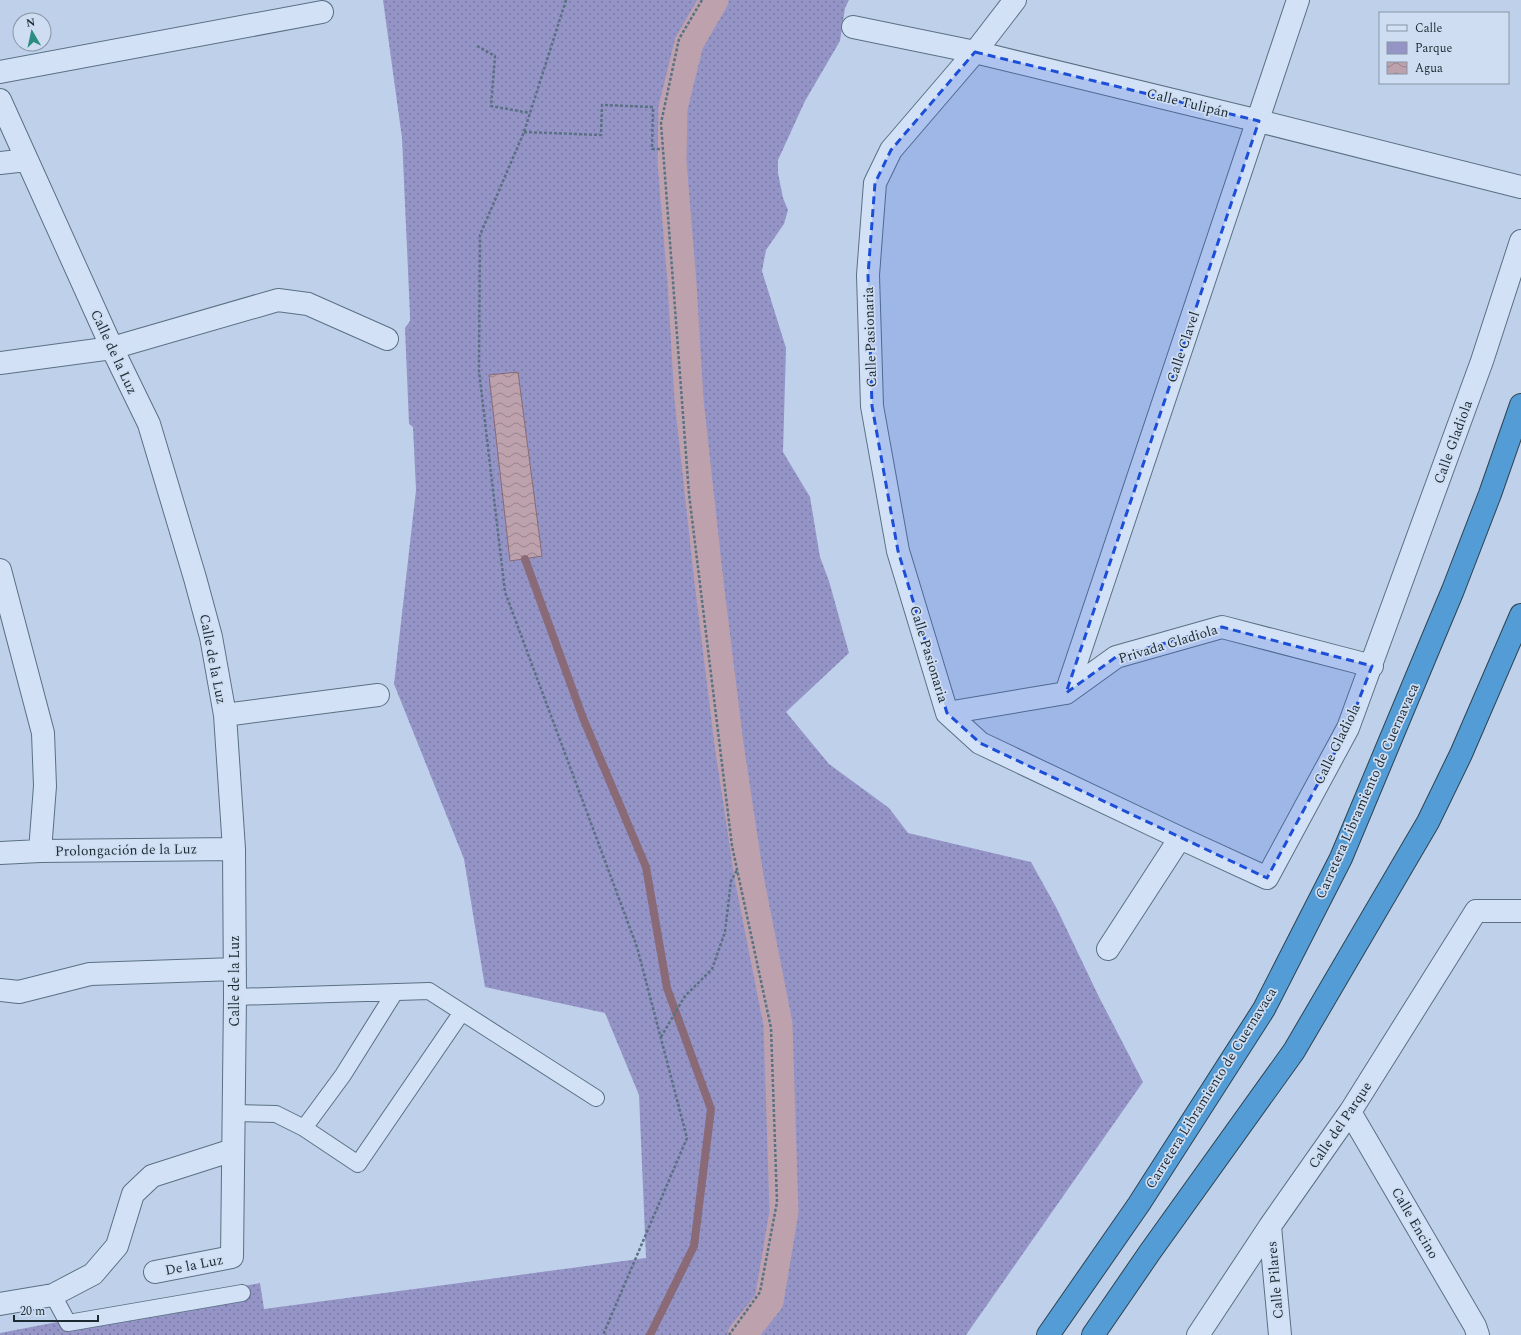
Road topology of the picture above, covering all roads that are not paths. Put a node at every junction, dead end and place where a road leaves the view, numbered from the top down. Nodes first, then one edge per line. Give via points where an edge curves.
1 (1014, 0) edge
2 (1298, 0) edge
3 (322, 12) dead end
4 (853, 27) dead end
5 (975, 52) junction
6 (0, 72) edge
7 (0, 100) edge
8 (1259, 121) junction
9 (27, 160) junction
10 (0, 163) edge
11 (1521, 187) edge
12 (1521, 241) edge
13 (387, 339) dead end
14 (112, 348) junction
15 (0, 363) edge
16 (1521, 405) edge
17 (0, 570) edge
18 (1521, 615) edge
19 (1372, 666) junction
20 (1066, 693) junction
21 (378, 695) dead end
22 (947, 713) junction
23 (224, 715) junction
24 (1180, 838) junction
25 (234, 849) junction
26 (40, 851) junction
27 (0, 853) edge
28 (1521, 911) edge
29 (1108, 949) dead end
30 (235, 969) junction
31 (0, 990) edge
32 (395, 992) junction
33 (235, 997) junction
34 (462, 1012) junction
35 (596, 1098) dead end
36 (1350, 1112) junction
37 (233, 1113) junction
38 (304, 1128) junction
39 (233, 1150) junction
40 (1270, 1226) junction
41 (232, 1257) joint
42 (155, 1272) dead end
43 (242, 1293) dead end
44 (53, 1295) junction
45 (0, 1304) edge
46 (1048, 1335) edge
47 (1093, 1335) edge
48 (1198, 1335) edge
49 (1280, 1335) edge
50 (1478, 1335) edge

1 - 5 street, Calle Pasionaria
2 - 8 street, Calle Clavel
3 - 6 street
4 - 5 street, Calle Tulipán
5 - 8 street, Calle Tulipán
5 - 22 street, Calle Pasionaria via 891,150 875,183 868,275 872,406 896,543
7 - 9 street, Calle de la Luz
8 - 11 street, Calle Tulipán
8 - 20 street, Calle Clavel
9 - 10 street
9 - 14 street, Calle de la Luz
12 - 19 street, Calle Gladiola via 1482,361
13 - 14 street via 308,304 278,300
14 - 15 street
14 - 23 street, Calle de la Luz via 149,424 211,637
16 - 46 highway, Carretera Libramiento de Cuernavaca via 1453,590 1341,858 1278,982 1264,1009 1139,1204
17 - 26 street, Prolongación de la Luz via 43,733 45,786
18 - 47 highway via 1461,754 1428,822 1294,1051
19 - 20 street, Privada Gladiola via 1222,627 1116,657
19 - 24 street, Calle Gladiola via 1348,728 1267,878
20 - 22 street, Privada Gladiola
21 - 23 street
22 - 24 street, Calle Gladiola via 980,743
23 - 25 street, Calle de la Luz
24 - 29 street
25 - 26 street, Prolongación de la Luz
25 - 30 street, Calle de la Luz
26 - 27 street
28 - 36 street, Calle del Parque via 1476,911
30 - 31 street via 90,974 19,992
30 - 33 street, Calle de la Luz
32 - 33 lane
32 - 34 lane via 430,991
32 - 38 lane via 343,1075
33 - 37 street, Calle de la Luz
34 - 35 lane
34 - 38 lane via 358,1164
36 - 40 street, Calle del Parque
36 - 50 street, Calle Encino
37 - 38 lane via 276,1114
37 - 39 street, Calle de la Luz
39 - 41 street, Calle de la Luz
39 - 44 street via 152,1176 133,1194 117,1246 92,1274
40 - 48 street, Calle del Parque
40 - 49 street, Calle Pilares
41 - 42 street, De la Luz
43 - 44 lane via 68,1323
44 - 45 street

